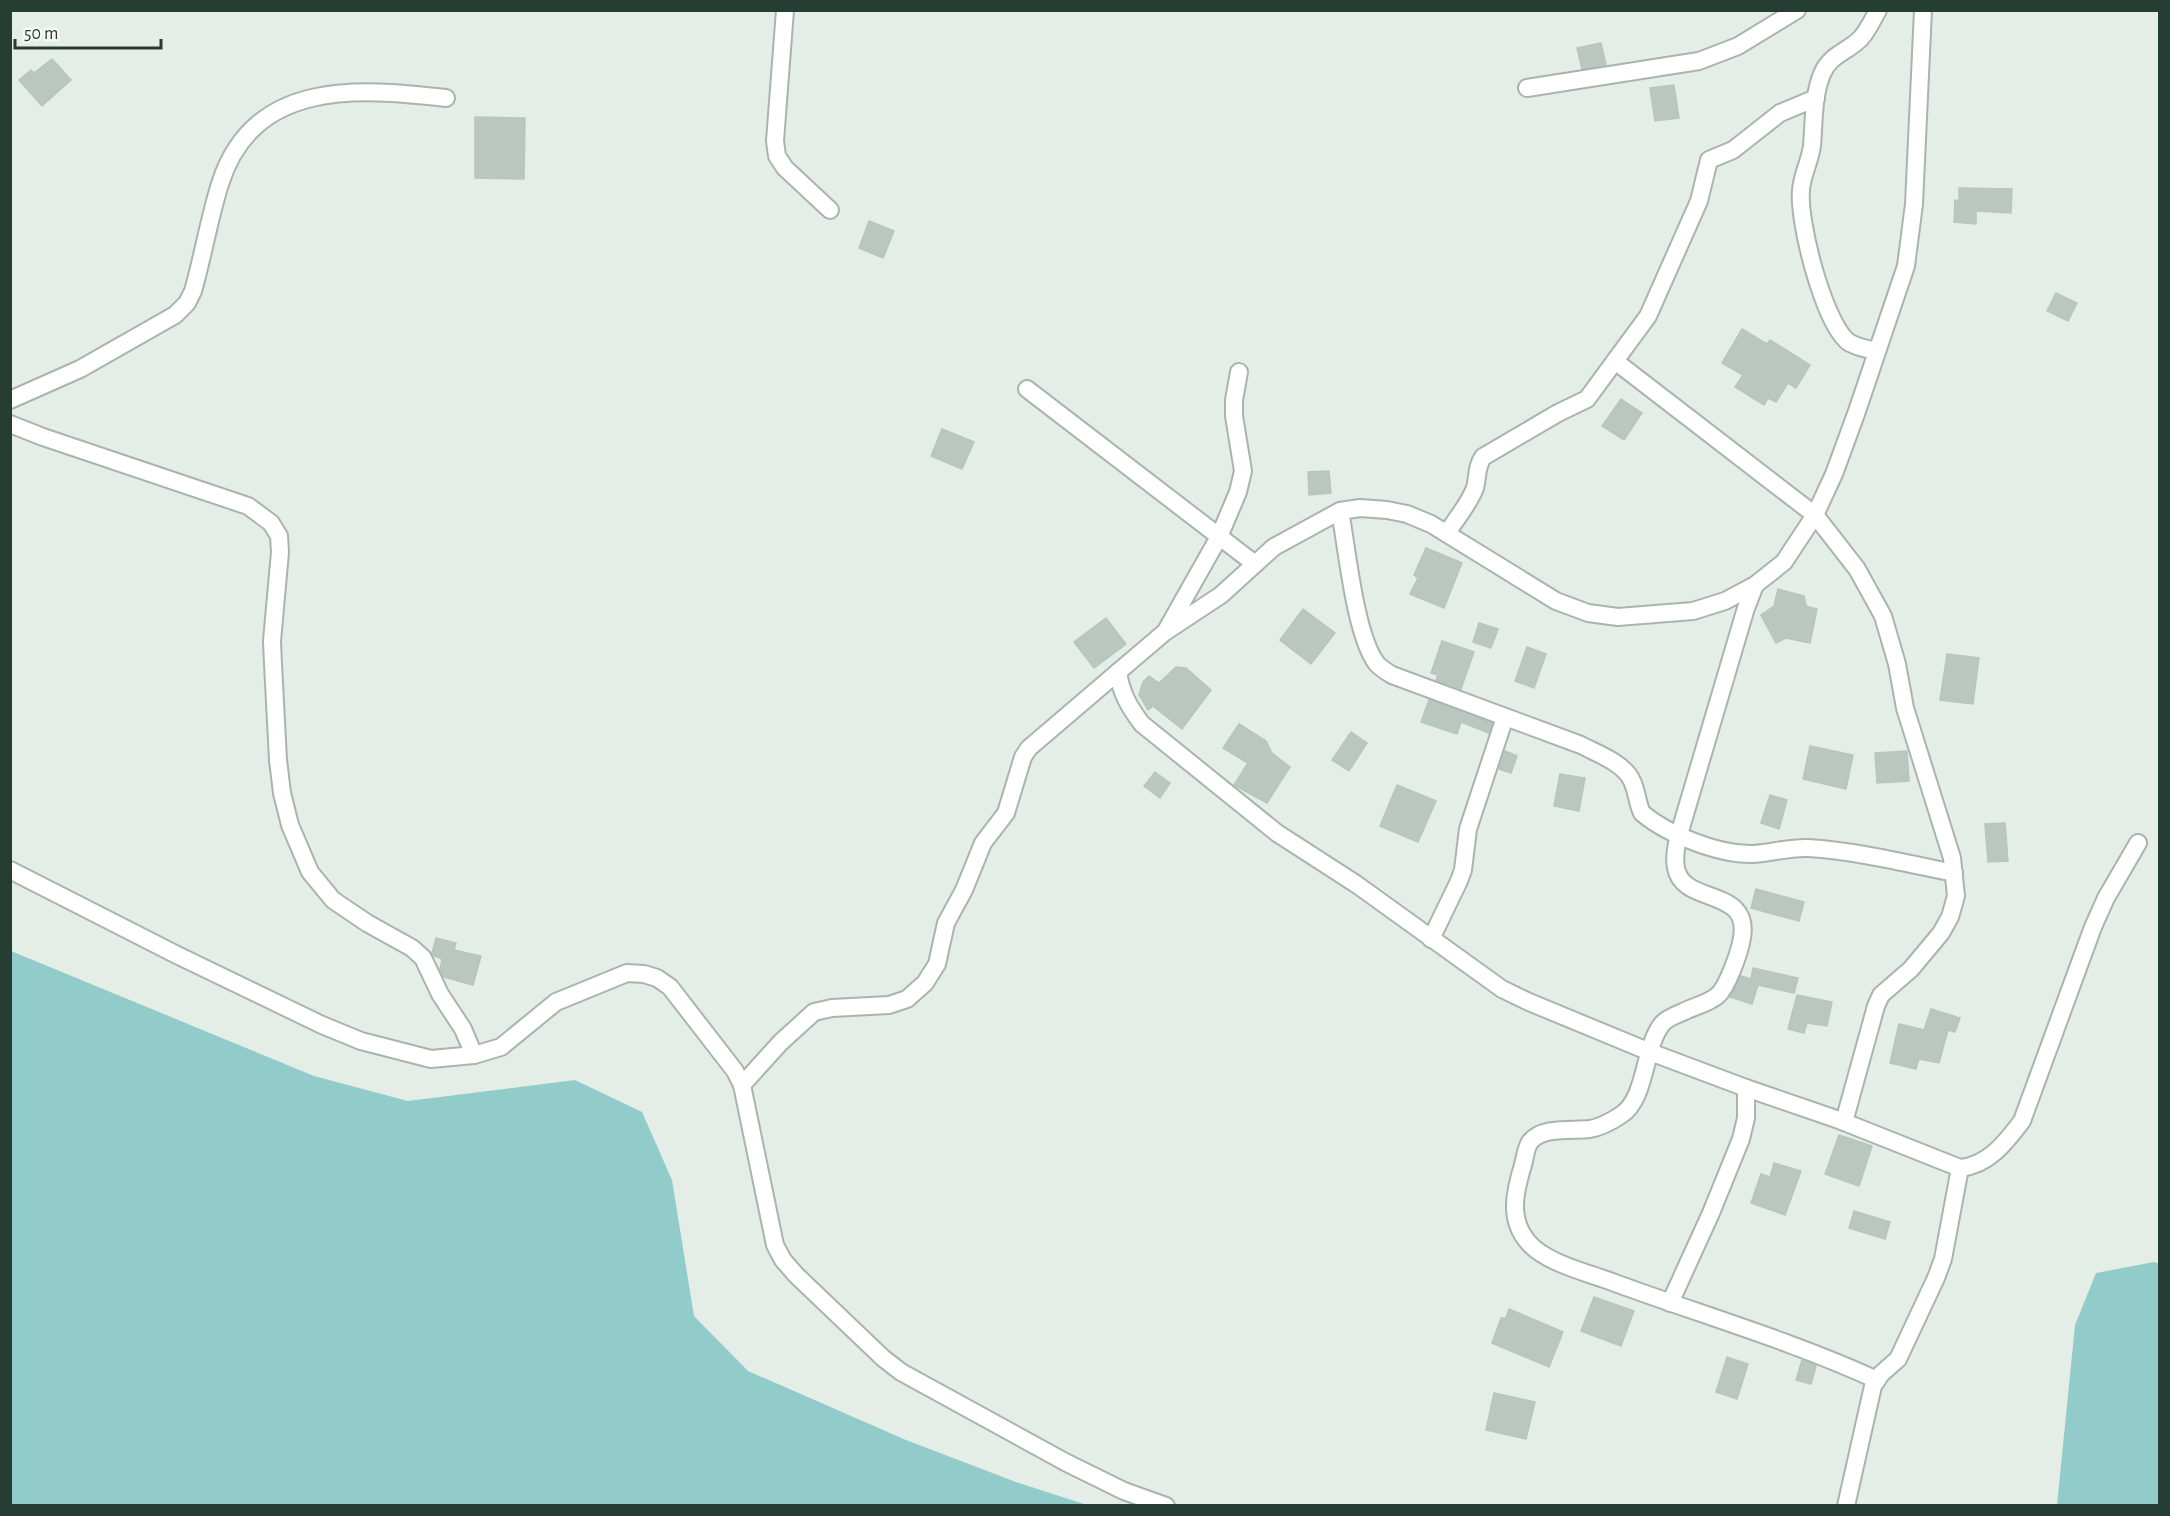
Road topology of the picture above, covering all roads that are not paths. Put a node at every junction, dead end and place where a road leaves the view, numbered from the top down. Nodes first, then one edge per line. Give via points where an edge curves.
1 (785, 10) edge
2 (1797, 10) edge
3 (1878, 10) edge
4 (1923, 10) edge
5 (1527, 88) dead end
6 (446, 98) dead end
7 (1816, 98) junction
8 (830, 210) dead end
9 (1877, 351) junction
10 (1615, 362) junction
11 (1239, 372) dead end
12 (1028, 389) dead end
13 (10, 400) edge
14 (10, 424) edge
15 (1340, 511) junction
16 (1815, 515) junction
17 (1447, 533) junction
18 (1219, 537) junction
19 (1255, 564) junction
20 (1755, 585) junction
21 (1165, 632) junction
22 (1118, 672) junction
23 (1505, 717) junction
24 (1679, 836) junction
25 (2138, 843) dead end
26 (10, 870) edge
27 (1954, 873) junction
28 (1431, 939) junction
29 (1650, 1052) junction
30 (474, 1055) junction
31 (742, 1085) junction
32 (1746, 1088) junction
33 (1844, 1122) junction
34 (1960, 1168) junction
35 (1670, 1303) junction
36 (1877, 1380) junction
37 (1166, 1506) edge
38 (1846, 1506) edge

1 - 8 street via 777,156
2 - 5 street via 1738,46 1699,61
3 - 7 street via 1862,37 1827,63
4 - 9 street via 1911,236 1906,266
6 - 13 street via 360,91 311,97 280,109 256,126 228,163 187,303 175,315 80,369
7 - 9 street via 1811,151 1801,189 1812,266 1828,309 1847,340
7 - 10 street via 1780,113 1733,150 1709,160 1699,201 1648,316
9 - 16 street
10 - 16 street
10 - 17 street via 1587,399 1484,457 1478,464 1471,497
11 - 18 street via 1234,416 1243,471
12 - 18 street
14 - 30 street via 248,507 271,523 279,536 280,552 272,640 278,760 290,825 310,872 333,900 423,957 440,994 464,1029
15 - 17 street via 1360,508 1407,514
15 - 19 street via 1287,538
15 - 23 street via 1358,613 1378,665 1392,675
16 - 20 street via 1784,562
16 - 27 street via 1857,569 1883,616 1905,708
17 - 20 street via 1556,601 1588,613 1618,617 1693,611 1725,602
18 - 19 street
18 - 21 street
19 - 21 street via 1221,595
20 - 24 street
21 - 22 street
22 - 28 street via 1121,691 1142,724 1277,833
22 - 31 street via 1023,757 1006,813 983,843 946,923 937,964 925,983 907,999 889,1005 814,1012
23 - 24 street via 1581,745 1623,769 1633,782 1642,813
23 - 28 street via 1468,829 1460,881
24 - 27 street via 1736,853 1809,848
24 - 29 street via 1676,868 1680,879 1689,888 1735,909 1743,928 1741,943 1718,995 1663,1024
25 - 34 street via 2093,927 2022,1121 1992,1155 1971,1167
26 - 30 street via 177,955 361,1041 431,1059
27 - 33 street via 1956,896 1941,933 1911,969 1881,995 1876,1006
28 - 29 street via 1515,996
29 - 32 street
29 - 35 street via 1635,1097 1623,1114 1591,1128 1553,1131 1530,1142 1516,1188 1514,1210 1516,1223 1527,1242 1543,1254
30 - 31 street via 501,1047 563,998 627,973 644,974 670,987
31 - 37 street via 776,1245 795,1275 901,1372 1067,1463
32 - 33 street
32 - 35 street via 1741,1139
33 - 34 street
34 - 36 street via 1943,1259 1898,1359
35 - 36 street
36 - 38 street via 1867,1408

